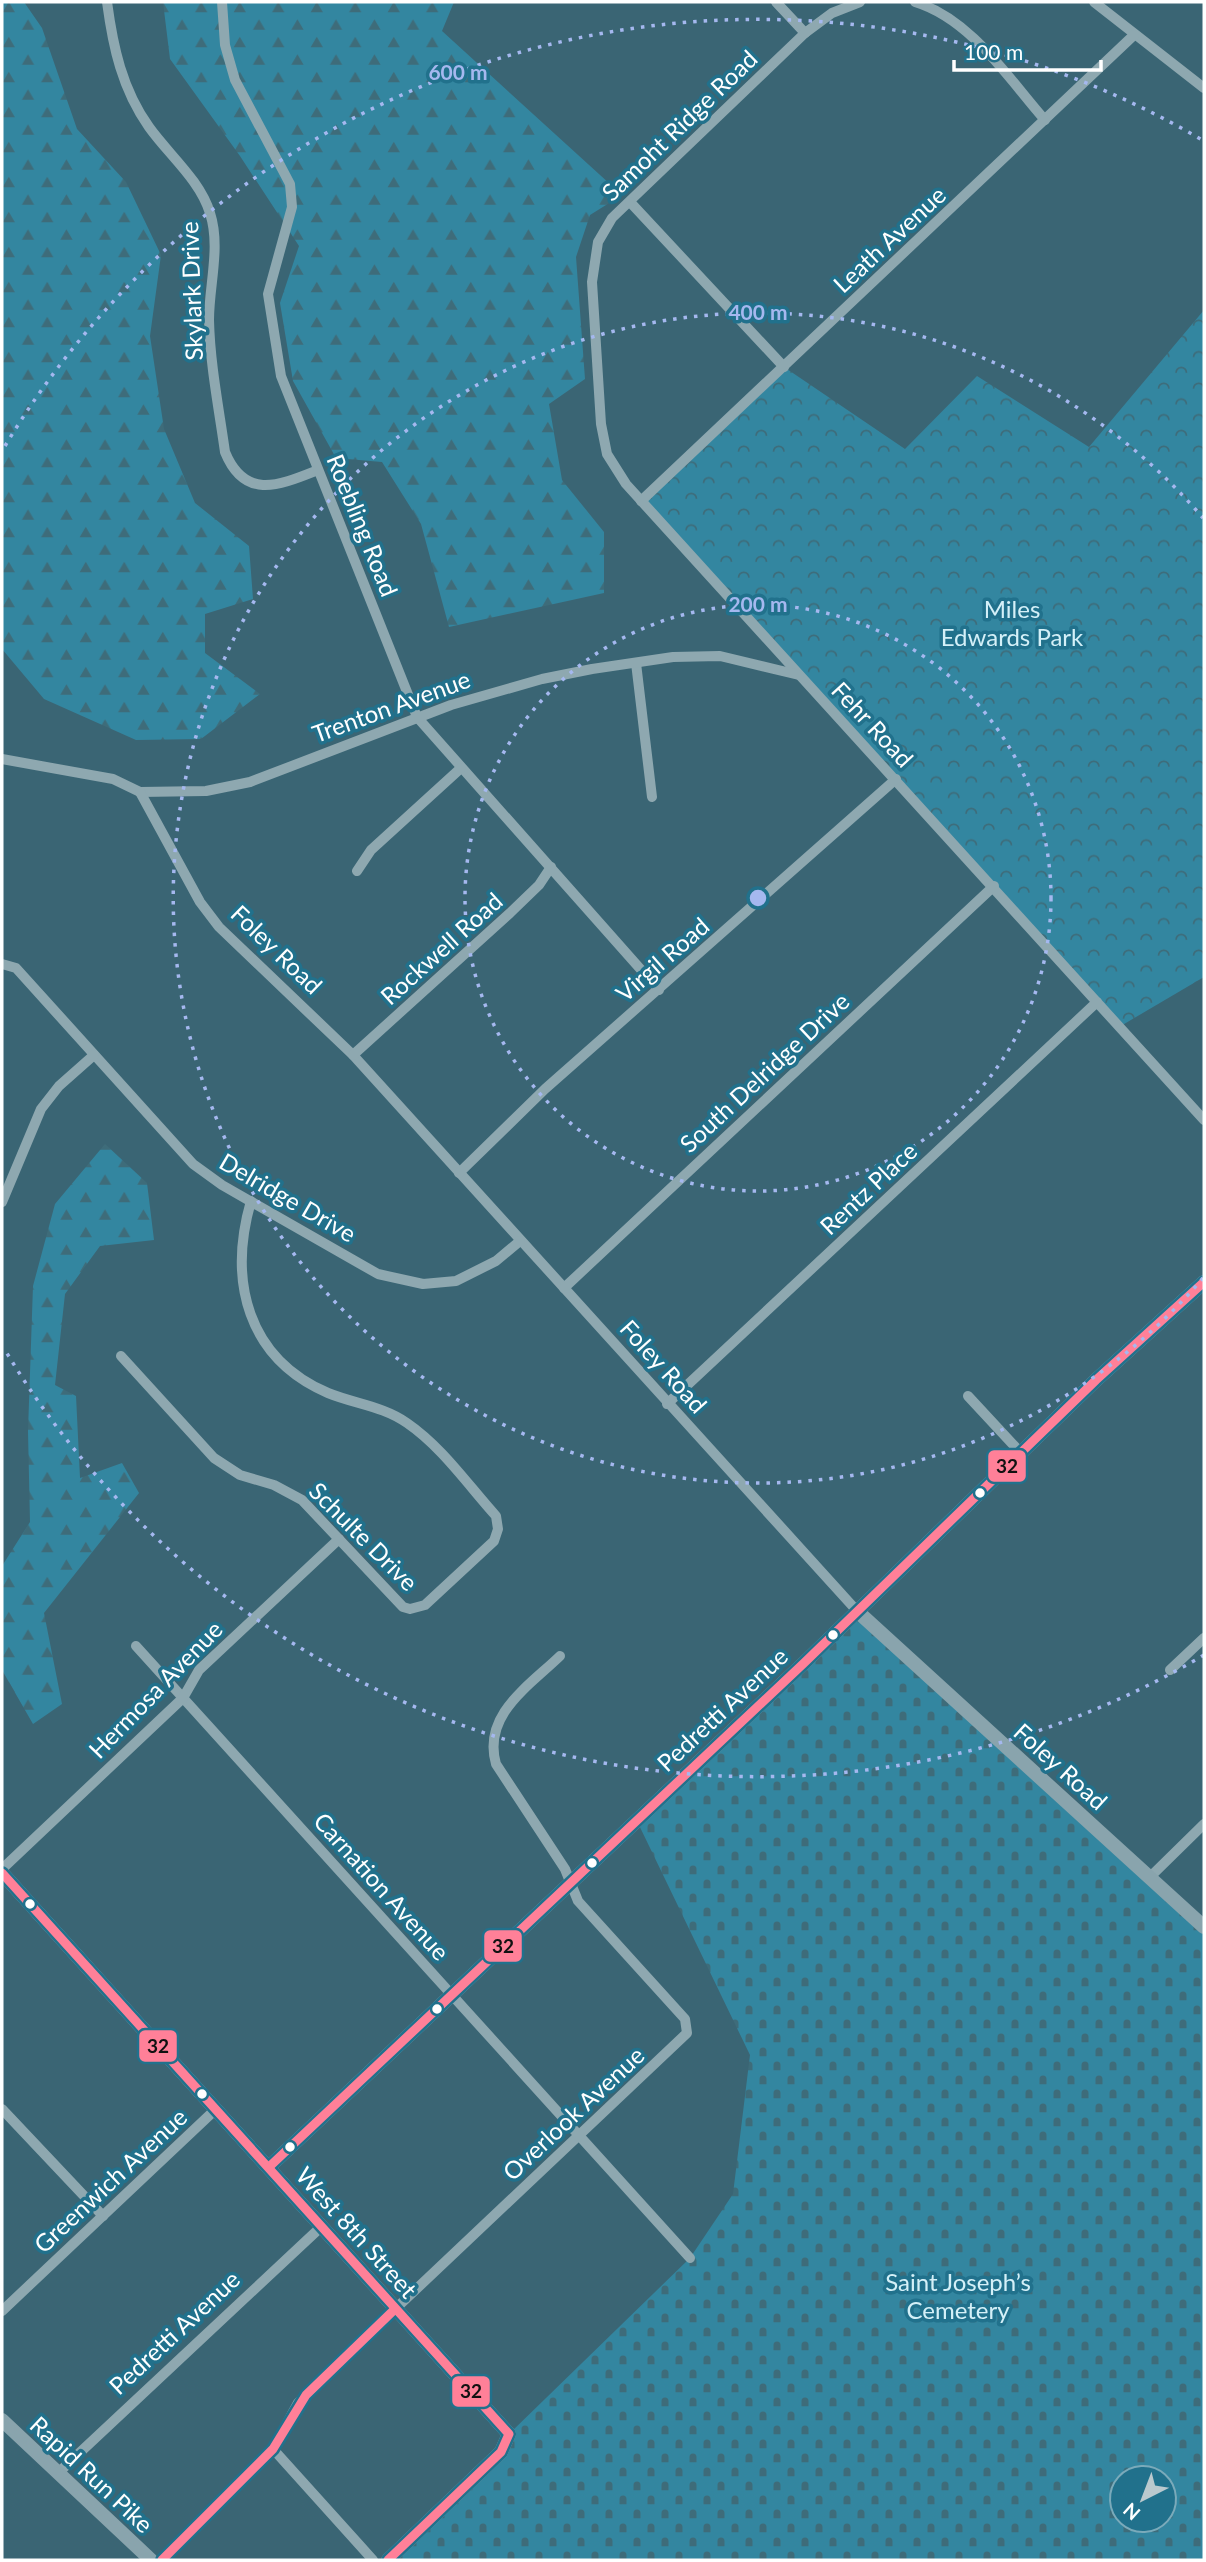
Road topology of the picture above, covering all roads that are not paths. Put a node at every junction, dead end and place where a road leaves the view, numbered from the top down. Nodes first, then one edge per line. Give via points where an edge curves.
1 (107, 2) edge
2 (222, 2) edge
3 (776, 2) edge
4 (860, 2) edge
5 (915, 2) edge
6 (1094, 2) edge
7 (805, 33) junction
8 (1134, 35) junction
9 (1204, 88) edge
10 (1045, 120) junction
11 (630, 202) junction
12 (594, 318) joint
13 (784, 366) junction
14 (318, 470) junction
15 (642, 501) junction
16 (636, 663) junction
17 (799, 675) junction
18 (417, 717) junction
19 (2, 759) edge
20 (461, 768) junction
21 (896, 779) junction
22 (140, 792) junction
23 (652, 797) dead end
24 (551, 866) junction
25 (357, 871) dead end
26 (994, 886) junction
27 (2, 964) edge
28 (659, 990) junction
29 (1097, 1002) junction
30 (94, 1055) junction
31 (353, 1055) junction
32 (1204, 1120) edge
33 (460, 1173) junction
34 (251, 1201) junction
35 (2, 1202) edge
36 (520, 1241) junction
37 (1204, 1282) edge
38 (564, 1288) junction
39 (121, 1356) dead end
40 (968, 1396) dead end
41 (667, 1404) junction
42 (1020, 1452) junction
43 (339, 1539) junction
44 (857, 1611) junction
45 (1204, 1638) edge
46 (136, 1646) dead end
47 (560, 1656) dead end
48 (1170, 1670) dead end
49 (183, 1698) junction
50 (1204, 1824) edge
51 (2, 1871) edge
52 (1150, 1877) junction
53 (569, 1885) junction
54 (1204, 1927) edge
55 (452, 1996) junction
56 (2, 2109) edge
57 (216, 2109) junction
58 (580, 2136) junction
59 (269, 2166) junction
60 (103, 2216) junction
61 (322, 2226) junction
62 (690, 2258) dead end
63 (395, 2309) junction
64 (2, 2311) edge
65 (2, 2420) edge
66 (273, 2449) junction
67 (58, 2473) junction
68 (151, 2560) edge
69 (162, 2560) edge
70 (373, 2560) edge
71 (388, 2560) edge

1 - 14 street, Skylark Drive via 127,88 150,127 200,191 211,216 215,243 211,342 230,465 246,480 263,486 281,485
2 - 14 street, Roebling Road via 234,80 290,184 292,207 270,281 268,308 281,376
3 - 7 street
4 - 7 street, Samoht Ridge Road via 832,13
5 - 10 street via 944,14 965,30
6 - 8 street
7 - 11 street, Samoht Ridge Road
8 - 9 street
8 - 10 street, Leath Avenue
10 - 13 street, Leath Avenue
11 - 12 street, Samoht Ridge Road via 612,218 598,242 592,268
11 - 13 street
12 - 15 street, Fehr Road via 607,454
13 - 15 street, Leath Avenue
14 - 18 street, Roebling Road
15 - 17 street, Fehr Road
16 - 17 street, Trenton Avenue via 720,656
16 - 18 street, Trenton Avenue via 542,679
16 - 23 street
17 - 21 street, Fehr Road
18 - 20 street, Roebling Road
18 - 22 street, Trenton Avenue via 250,782 206,791
19 - 22 street, Trenton Avenue via 113,779
20 - 24 street, Roebling Road
20 - 25 street via 371,850
21 - 26 street, Fehr Road
21 - 28 street, Virgil Road
22 - 31 street, Foley Road via 200,902 219,927
24 - 28 street, Roebling Road
24 - 31 street, Rockwell Road via 540,885 510,914
26 - 29 street, Fehr Road
26 - 38 street, South Delridge Drive
27 - 30 street, Delridge Drive via 20,973
28 - 33 street, Virgil Road via 545,1089
29 - 32 street, Fehr Road
29 - 41 street, Rentz Place
30 - 34 street, Delridge Drive via 194,1164
30 - 35 street via 41,1109
31 - 33 street, Foley Road
33 - 36 street, Foley Road
34 - 36 street, Delridge Drive via 378,1274 405,1282 437,1284 469,1277
34 - 43 street, Schulte Drive via 242,1240 242,1281 249,1312 266,1344 291,1371 319,1389 406,1422 496,1516 498,1529 494,1541 418,1608 397,1603
36 - 38 street, Foley Road
37 - 42 street, Pedretti Avenue
38 - 41 street, Foley Road
39 - 43 street, Schulte Drive via 214,1458 240,1475 290,1493
40 - 42 street
41 - 44 street, Foley Road
42 - 44 street, Pedretti Avenue
43 - 49 street, Hermosa Avenue via 199,1670
44 - 52 street, Foley Road
44 - 53 street, Pedretti Avenue
45 - 48 street
46 - 49 street, Carnation Avenue
47 - 53 street, Overlook Avenue via 506,1707 492,1745 499,1772 565,1869
49 - 51 street, Hermosa Avenue
49 - 55 street, Carnation Avenue
50 - 52 street
51 - 57 street, West 8th Street
52 - 54 street, Foley Road
53 - 55 street, Pedretti Avenue
53 - 58 street, Overlook Avenue via 688,2028 684,2039
55 - 58 street, Carnation Avenue
55 - 59 street, Pedretti Avenue
56 - 60 street
57 - 59 street, West 8th Street
57 - 60 street, Greenwich Avenue
58 - 62 street, Carnation Avenue
58 - 63 street, Overlook Avenue
59 - 61 street, West 8th Street
60 - 64 street, Greenwich Avenue
61 - 63 street, West 8th Street
61 - 67 street, Pedretti Avenue
63 - 66 street, Overlook Avenue via 298,2403
63 - 71 street, West 8th Street via 509,2434 501,2452
65 - 67 street, Rapid Run Pike
66 - 69 street, Overlook Avenue
66 - 70 street
67 - 68 street, Rapid Run Pike

